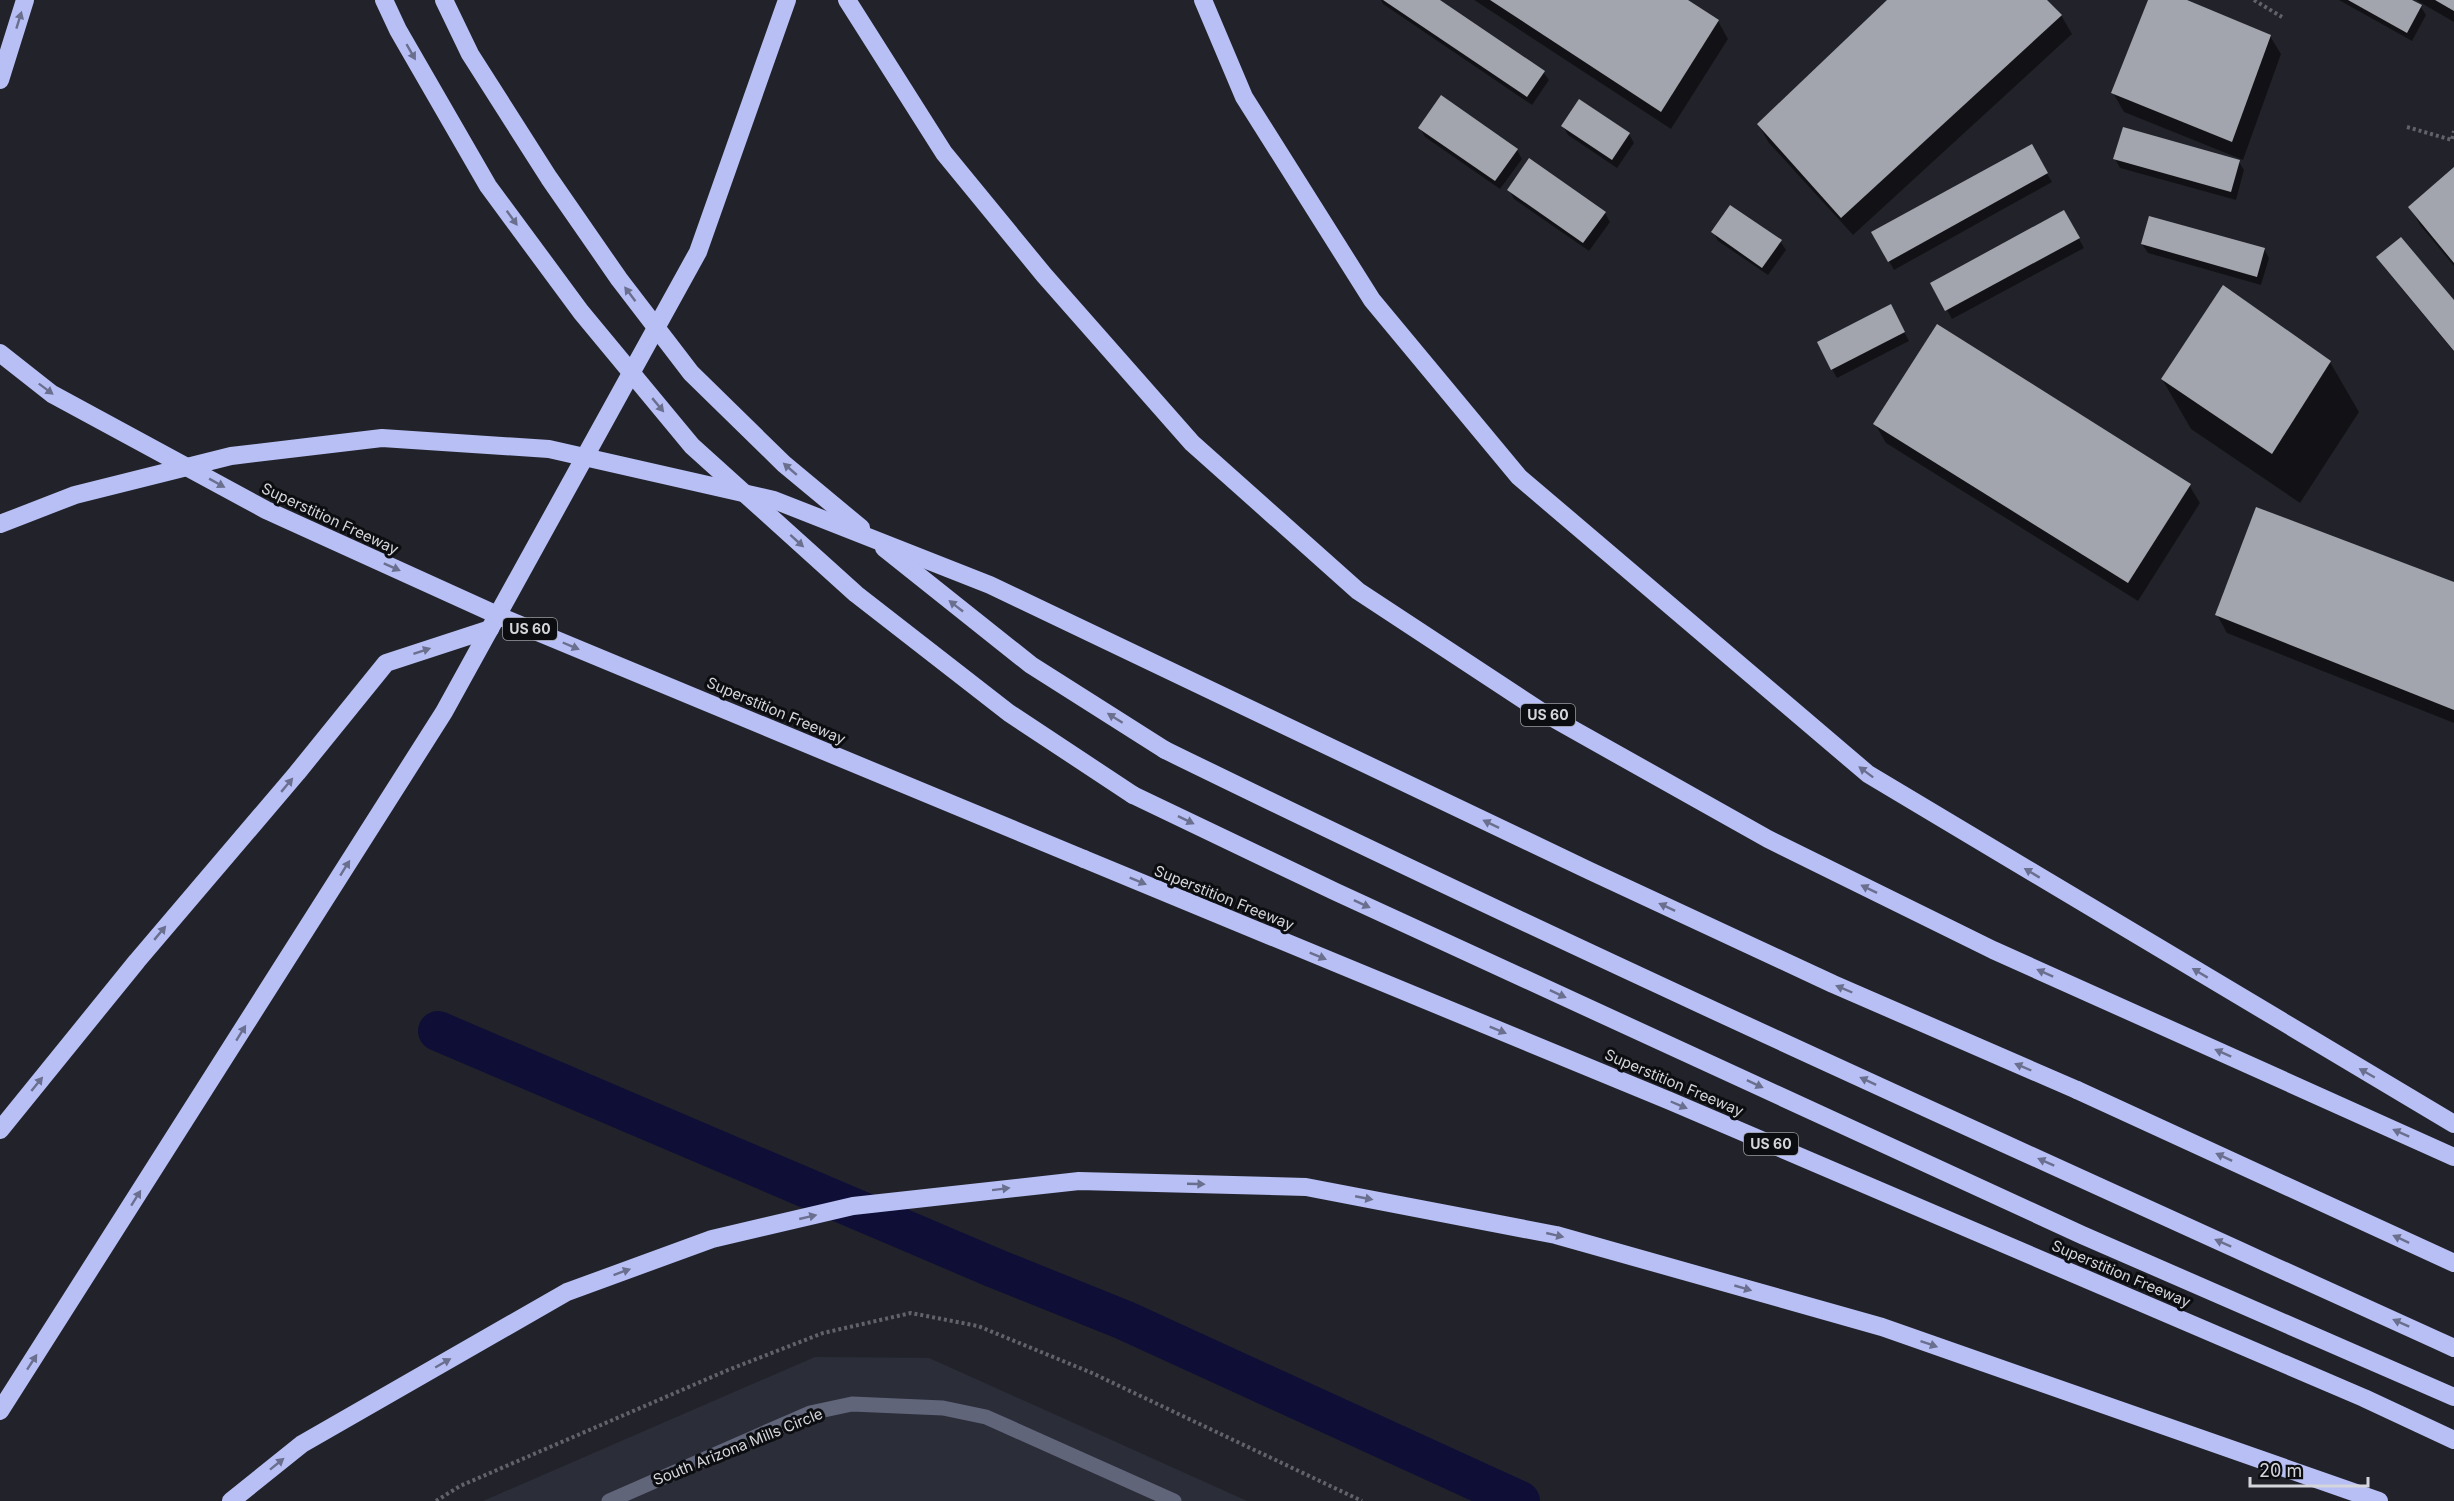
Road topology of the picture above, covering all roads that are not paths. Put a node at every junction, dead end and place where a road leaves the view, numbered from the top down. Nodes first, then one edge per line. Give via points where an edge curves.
1 (25, 0) edge
2 (384, 0) edge
3 (444, 0) edge
4 (787, 0) edge
5 (1203, 0) edge
6 (848, 2) edge
7 (0, 80) edge
8 (0, 353) edge
9 (0, 524) edge
10 (490, 629) junction
11 (2454, 1124) edge
12 (0, 1130) edge
13 (2454, 1157) edge
14 (2454, 1263) edge
15 (2454, 1348) edge
16 (2454, 1397) edge
17 (0, 1411) edge
18 (2454, 1440) edge
19 (231, 1501) edge
20 (609, 1501) edge
21 (1174, 1501) edge
22 (2379, 1501) edge

7 -> 1 highway
2 -> 16 highway, bridge via 488,186 581,312 692,446 856,594 1009,713 1133,795 1336,892 2082,1235
15 -> 3 highway, bridge via 1372,851 1165,750 1031,665 783,464 692,374 549,178 470,54
4 - 10 highway via 698,252
11 -> 5 highway via 1868,774 1519,477 1372,300 1244,97
13 -> 6 highway, US 60 via 1993,950 1768,839 1542,712 1358,591 1192,443 1044,275 944,153
8 -> 18 highway, Superstition Freeway / US 60, bridge via 52,394 266,510 506,619 1670,1101
14 -> 9 highway, bridge via 2077,1090 1833,984 990,585 774,500 549,449 381,438 231,456 75,495
12 -> 10 highway via 386,663
17 -> 10 highway via 444,712
19 -> 22 highway via 302,1444 567,1292 712,1239 853,1206 1079,1180 1306,1187 1556,1235 1882,1327
20 - 21 lane, South Arizona Mills Circle via 810,1413 852,1404 944,1408 986,1417

